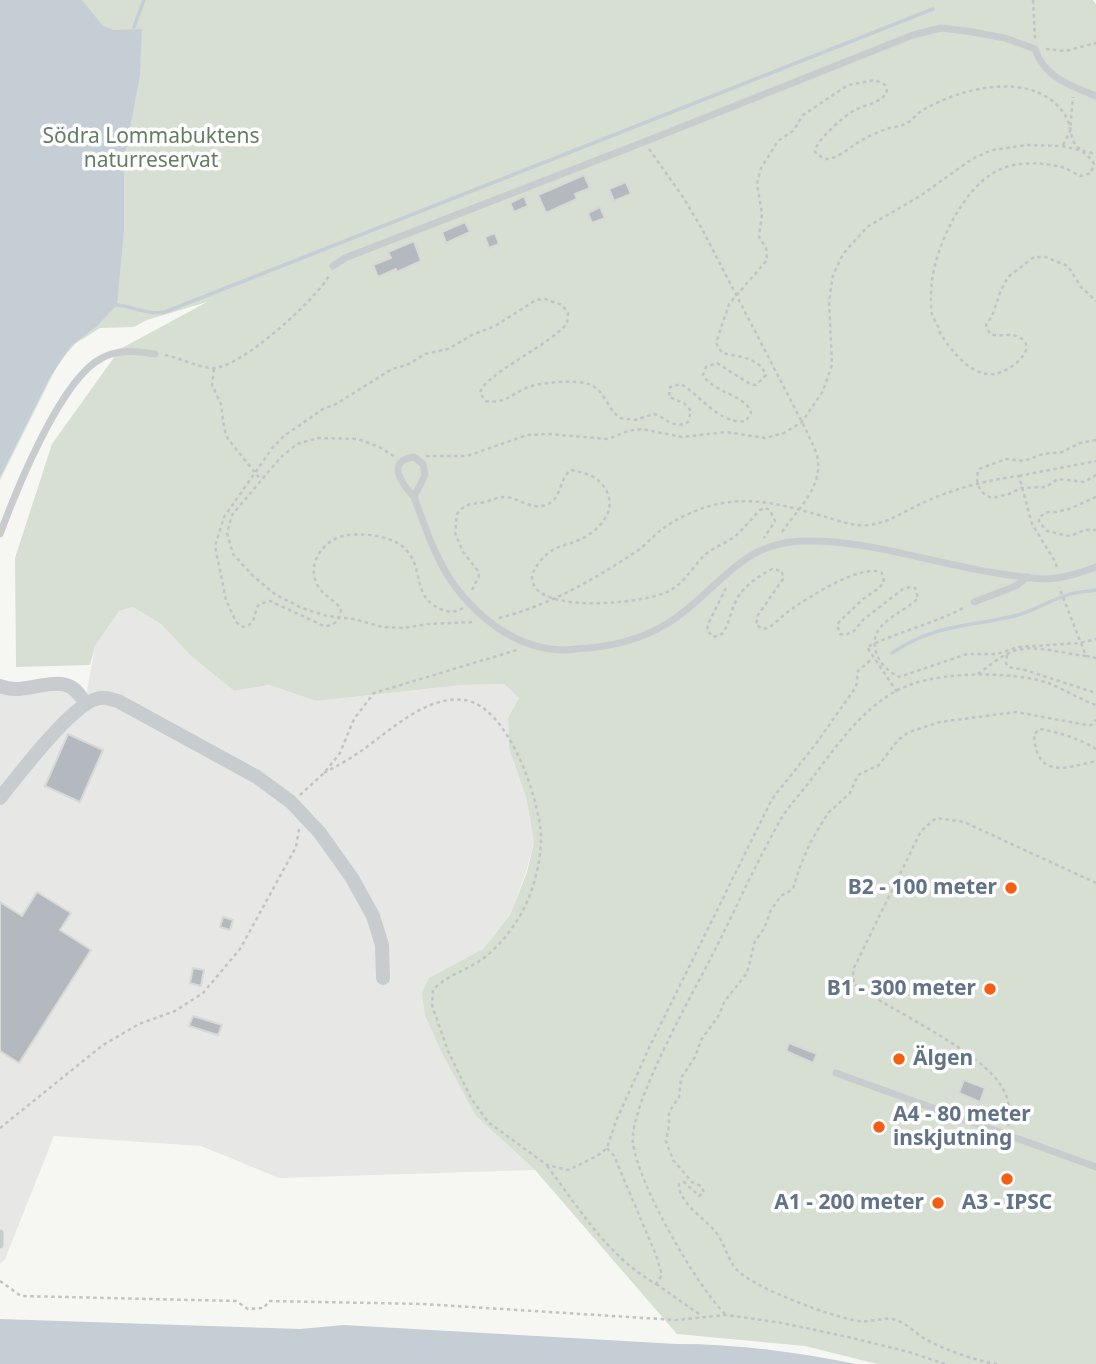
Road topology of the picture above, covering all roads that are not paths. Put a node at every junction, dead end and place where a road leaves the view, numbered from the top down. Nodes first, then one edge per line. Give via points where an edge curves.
1 (1096, 96) edge
2 (333, 266) road end
3 (155, 354) road end
4 (414, 497) junction
5 (0, 534) edge
6 (1096, 567) edge
7 (1027, 577) junction
8 (974, 601) road end
9 (0, 686) edge
10 (85, 704) junction
11 (0, 798) edge
12 (383, 978) dead end
13 (836, 1073) dead end
14 (1096, 1167) edge
15 (0, 1233) edge
16 (0, 1245) edge

1 - 2 lane via 1047,71 1035,49 967,31 932,30
3 - 5 lane via 129,350 103,357 86,369 62,401 36,450
4 - 4 lane via 425,475 424,464 414,457 400,462 399,478
4 - 7 lane via 436,553 466,600 511,636 562,650 626,642 653,631 677,617 758,550 775,544 827,541
6 - 7 lane via 1059,577
7 - 8 lane via 1016,586
9 - 10 street via 10,690 49,683 71,685
10 - 11 street
10 - 12 street via 101,697 118,701 257,777 296,808 320,833 373,916 382,946
13 - 14 lane
15 - 16 lane

